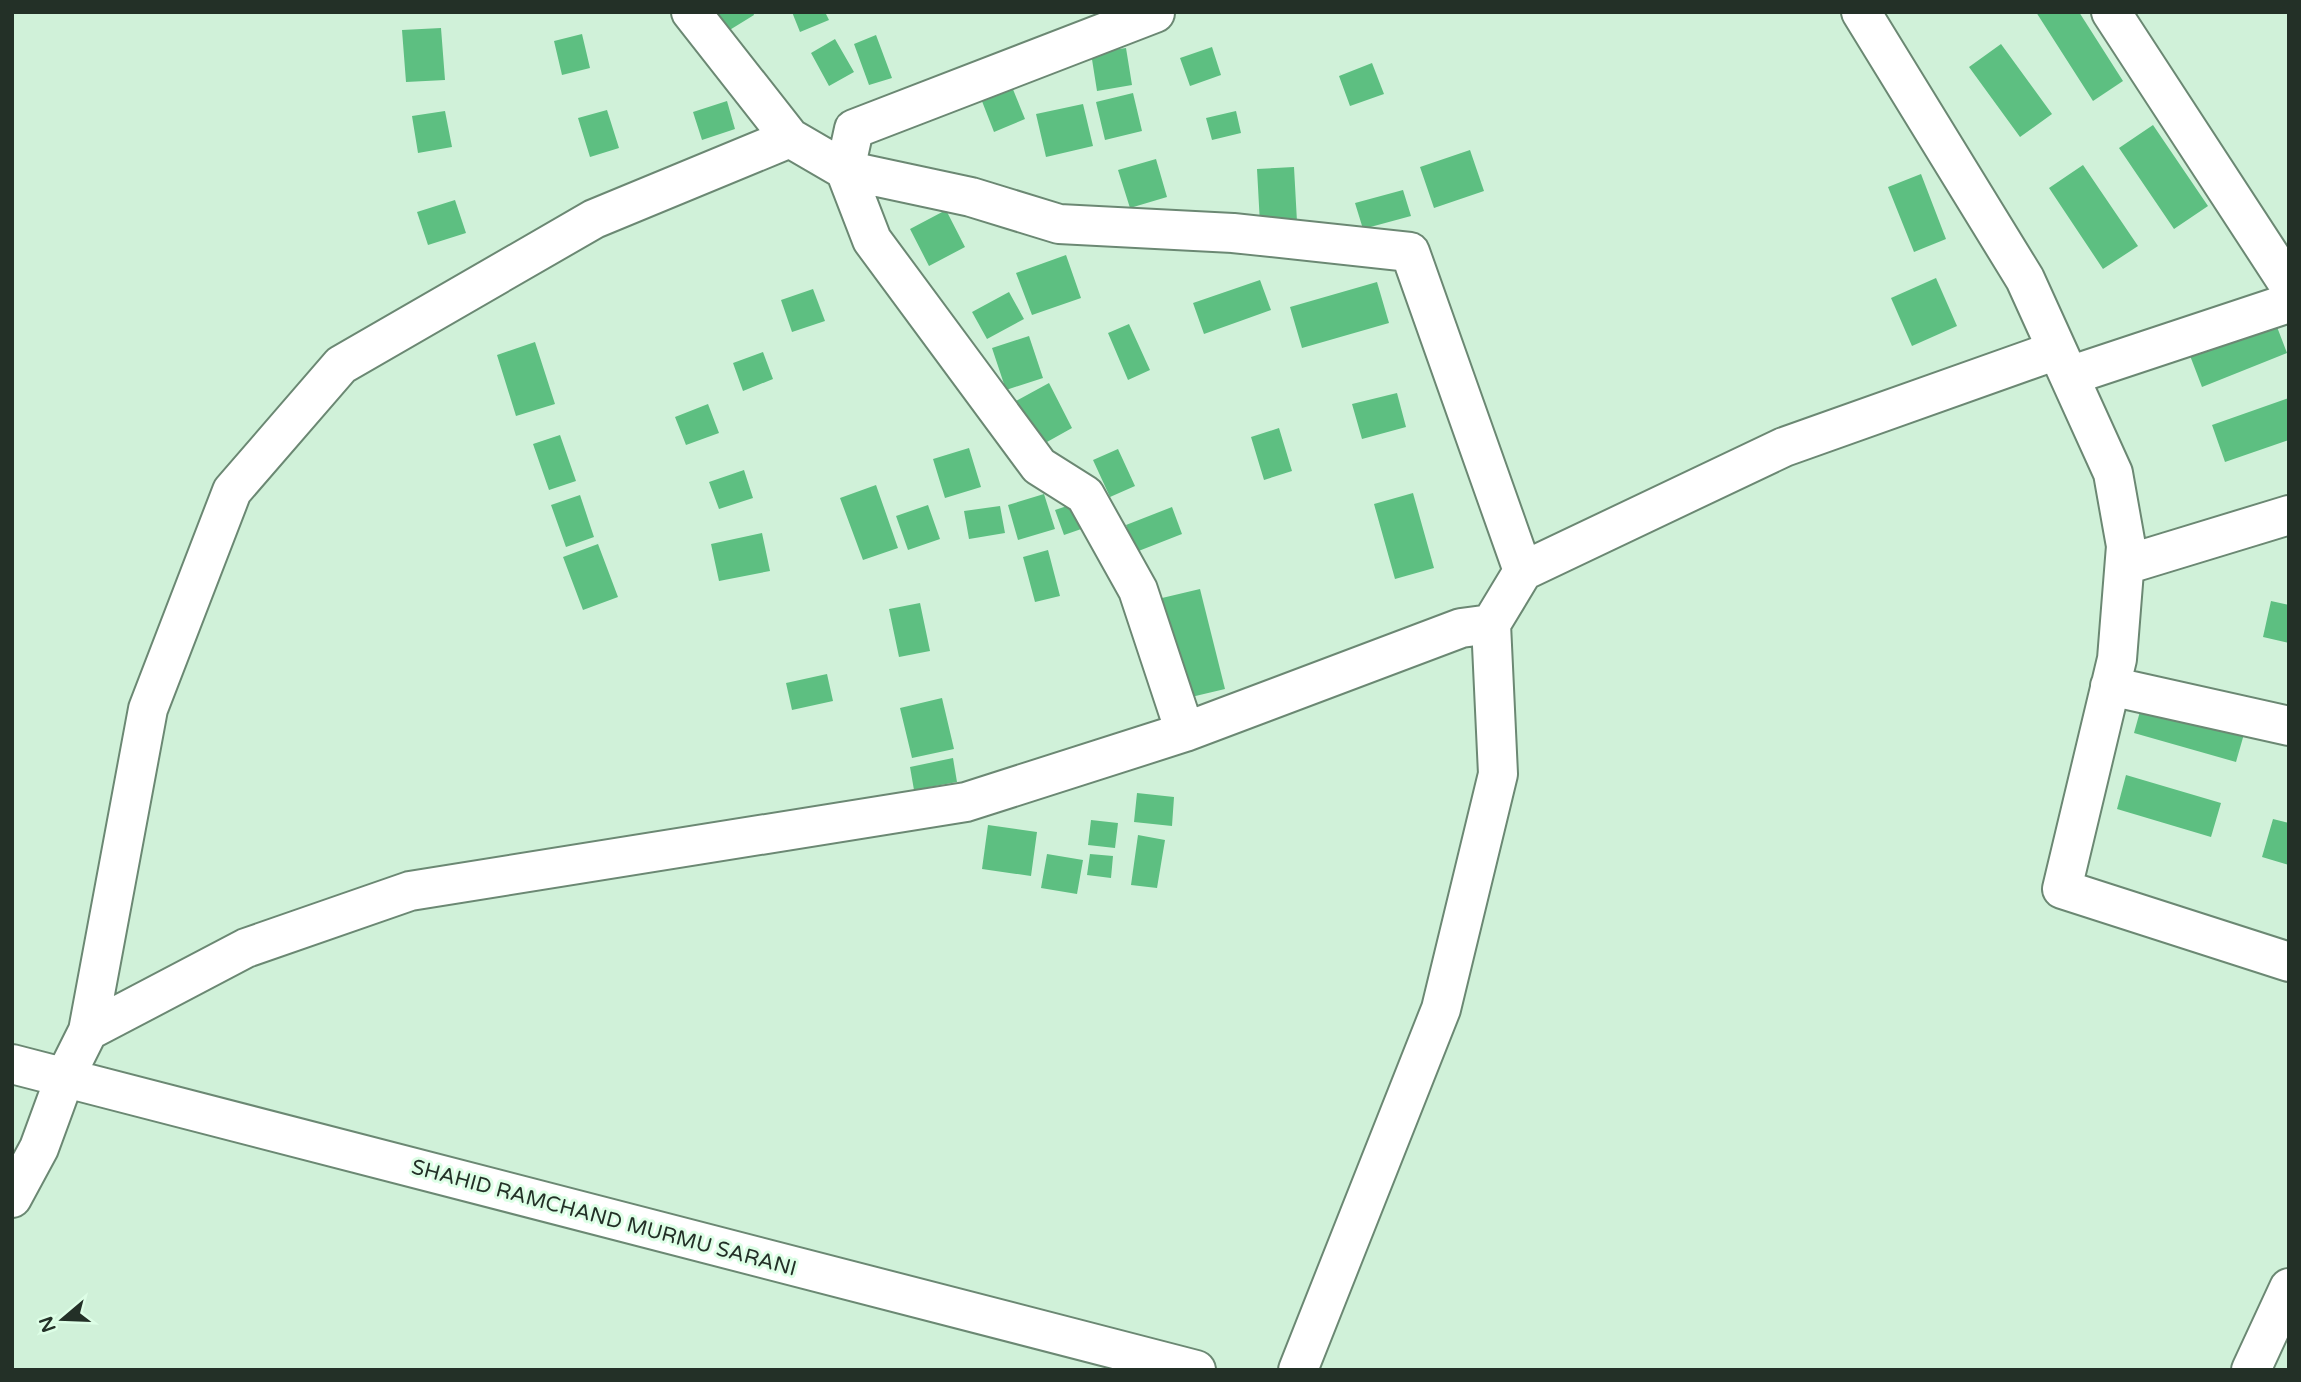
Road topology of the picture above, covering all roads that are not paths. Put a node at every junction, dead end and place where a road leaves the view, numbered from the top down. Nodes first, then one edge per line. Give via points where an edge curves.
1 (691, 12) edge
2 (1861, 12) edge
3 (2111, 12) edge
4 (1155, 13) edge
5 (790, 138) junction
6 (845, 170) junction
7 (2289, 285) edge
8 (2289, 303) edge
9 (2063, 363) junction
10 (2289, 516) edge
11 (2125, 565) junction
12 (1524, 571) junction
13 (1492, 624) junction
14 (2110, 686) junction
15 (2289, 726) edge
16 (1185, 732) junction
17 (2289, 962) edge
18 (88, 1031) junction
19 (12, 1063) edge
20 (65, 1077) junction
21 (12, 1198) edge
22 (2289, 1288) edge
23 (1196, 1370) edge
24 (1298, 1370) edge
25 (2251, 1370) edge

1 - 5 street
2 - 9 street via 2025,279
3 - 7 street
4 - 6 street via 853,129
5 - 6 street
5 - 18 street via 594,219 341,365 232,491 148,709
6 - 12 street via 971,197 1059,224 1233,233 1410,252
6 - 16 street via 872,240 999,412 1039,466 1085,495 1138,590
8 - 9 street
9 - 11 street via 2113,473
9 - 12 street via 1784,447
10 - 11 street
11 - 14 street via 2117,659
12 - 13 street
13 - 16 street via 1461,628
13 - 24 street via 1498,774 1441,1009
14 - 15 street
14 - 17 street via 2062,889
16 - 18 street via 966,802 410,891 246,948
18 - 20 street
19 - 20 street, SHAHID RAMCHAND MURMU SARANI
20 - 21 street via 38,1148
20 - 23 street, SHAHID RAMCHAND MURMU SARANI
22 - 25 street

